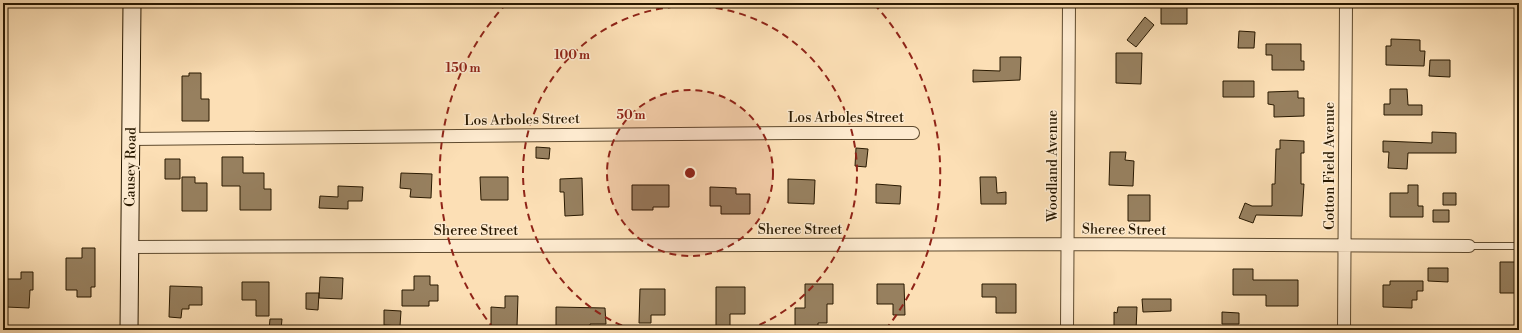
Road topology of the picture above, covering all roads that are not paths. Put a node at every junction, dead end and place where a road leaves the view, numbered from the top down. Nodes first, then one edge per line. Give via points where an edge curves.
1 (132, 3) edge
2 (1069, 3) edge
3 (1346, 3) edge
4 (913, 133) dead end
5 (131, 139) junction
6 (1068, 244) junction
7 (130, 246) junction
8 (1345, 246) junction
9 (1469, 246) joint
10 (1519, 246) edge
11 (129, 330) edge
12 (1067, 330) edge
13 (1344, 330) edge

1 - 5 street, Causey Road
2 - 6 street, Woodland Avenue
3 - 8 street, Cotton Field Avenue
4 - 5 street, Los Arboles Street
5 - 7 street, Causey Road
6 - 7 street, Sheree Street
6 - 8 street, Sheree Street
6 - 12 street, Woodland Avenue
7 - 11 street, Causey Road
8 - 9 street, Sheree Street
8 - 13 street, Cotton Field Avenue
9 - 10 lane

